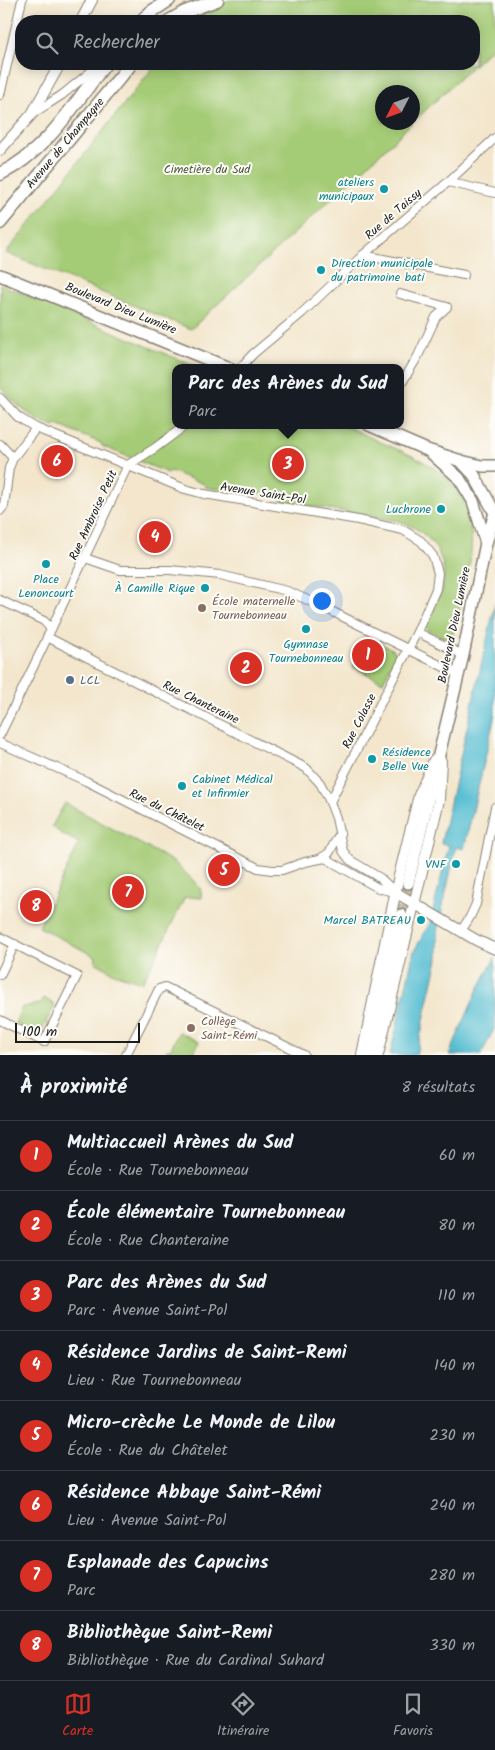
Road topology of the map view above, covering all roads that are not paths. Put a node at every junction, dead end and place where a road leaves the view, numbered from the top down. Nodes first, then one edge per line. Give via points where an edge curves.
1 (22, 0) edge
2 (92, 0) edge
3 (169, 0) edge
4 (217, 0) edge
5 (19, 15) edge
6 (85, 15) edge
7 (148, 15) edge
8 (180, 15) edge
9 (15, 30) edge
10 (57, 70) edge
11 (93, 70) edge
12 (100, 70) edge
13 (126, 70) edge
14 (0, 95) edge
15 (32, 114) junction
16 (495, 138) edge
17 (0, 150) edge
18 (0, 174) edge
19 (448, 182) junction
20 (495, 193) edge
21 (0, 222) edge
22 (364, 255) junction
23 (0, 274) edge
24 (464, 275) dead end
25 (400, 294) dead end
26 (219, 364) edge
27 (243, 364) edge
28 (404, 379) edge
29 (0, 398) edge
30 (36, 428) junction
31 (180, 429) edge
32 (382, 429) edge
33 (0, 444) edge
34 (427, 450) junction
35 (13, 458) junction
36 (461, 461) junction
37 (128, 465) junction
38 (495, 466) edge
39 (0, 510) edge
40 (495, 513) edge
41 (486, 543) junction
42 (85, 558) junction
43 (0, 600) edge
44 (51, 629) junction
45 (416, 632) junction
46 (47, 637) junction
47 (407, 649) junction
48 (463, 655) junction
49 (458, 674) junction
50 (0, 735) edge
51 (442, 742) junction
52 (0, 743) edge
53 (330, 802) junction
54 (495, 807) edge
55 (340, 834) junction
56 (325, 859) junction
57 (408, 883) tunnel mouth
58 (395, 892) junction
59 (417, 905) junction
60 (401, 915) tunnel mouth
61 (456, 929) junction
62 (0, 937) edge
63 (15, 944) junction
64 (495, 949) edge
65 (0, 975) edge
66 (0, 1020) edge
67 (126, 1055) edge
68 (304, 1055) edge
69 (362, 1055) edge
70 (370, 1055) edge
71 (378, 1055) edge

1 - 5 street
2 - 6 street
3 - 7 main road
4 - 8 main road
9 - 14 street
10 - 15 street
11 - 15 street
12 - 18 main road, Avenue de Champagne via 39,146
13 - 21 main road, Avenue de Champagne
15 - 17 street
16 - 19 street, Rue de Taissy
19 - 20 street
19 - 22 street, Rue de Taissy
22 - 24 street
22 - 27 street, Rue de Taissy
23 - 26 main road, Boulevard Dieu Lumière
25 - 28 street via 446,307 436,317
29 - 30 street, Avenue Saint-Pol via 18,417
30 - 35 street
30 - 37 street, Avenue Saint-Pol
31 - 37 street, Rue Ambroise Petit
32 - 34 main road
33 - 35 street
34 - 36 main road
34 - 41 main road via 459,478 473,501
35 - 39 street via 4,506
36 - 38 main road
36 - 40 main road via 474,475
37 - 42 street, Rue Ambroise Petit
37 - 45 street, Avenue Saint-Pol via 204,494 358,520 403,530 422,541 433,556 438,573 436,589
40 - 41 main road, Boulevard Dieu Lumière
41 - 48 main road, Boulevard Dieu Lumière
42 - 44 street, Rue Ambroise Petit
42 - 47 street via 120,570 220,575 287,591
43 - 44 street via 44,621
44 - 46 street, Rue Ambroise Petit
45 - 47 street, Avenue Saint-Pol
45 - 48 street
46 - 50 street, Rue Ambroise Petit
46 - 53 street, Rue Chanteraine via 300,763 320,783
47 - 49 street
47 - 53 street, Rue Colasse
48 - 49 main road, Boulevard Dieu Lumière
49 - 51 main road, Boulevard Dieu Lumière
51 - 57 main road, Boulevard Dieu Lumière
51 - 58 street, Boulevard Dieu Lumière via 419,795
51 - 59 street, Boulevard Dieu Lumière via 439,800
52 - 56 street, Rue du Châtelet via 258,868 282,870
53 - 55 street, Rue Chanteraine
54 - 61 street via 476,904 470,917
55 - 56 street
55 - 58 street, Rue Chanteraine via 343,851 350,860 380,878
56 - 58 street via 378,888
58 - 59 street
58 - 69 street, Boulevard Dieu Lumière
59 - 61 street
59 - 71 street, Boulevard Dieu Lumière
60 - 70 main road
61 - 64 street
62 - 63 street
63 - 65 street
63 - 66 street via 77,976 44,1042
67 - 68 street via 159,989 165,987

